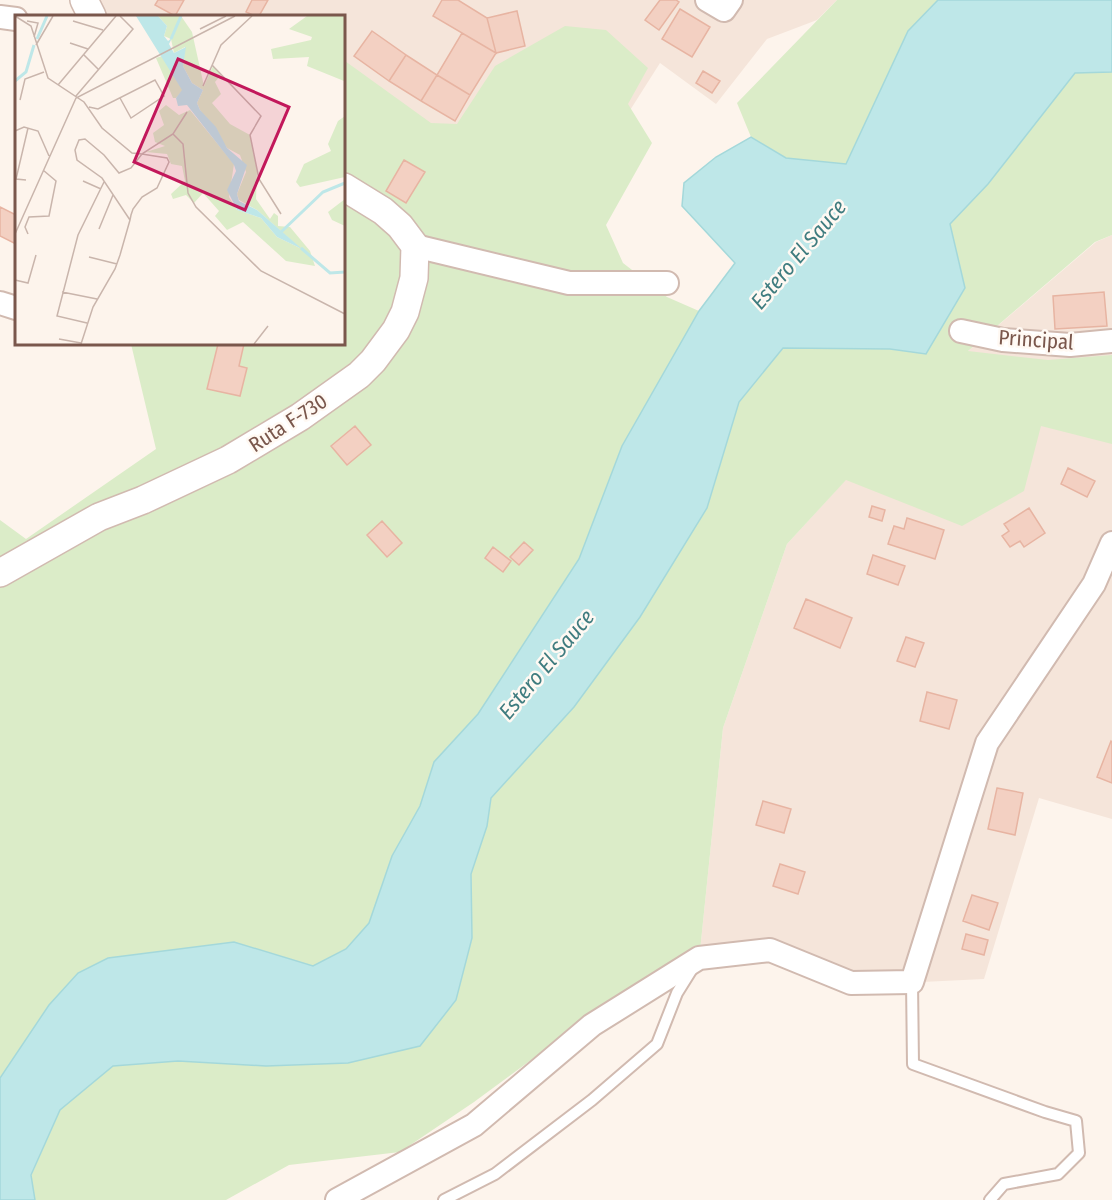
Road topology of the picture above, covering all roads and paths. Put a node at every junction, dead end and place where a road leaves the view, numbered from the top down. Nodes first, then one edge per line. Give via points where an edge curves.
1 (84, 0) edge
2 (92, 15) edge
3 (0, 17) edge
4 (15, 19) edge
5 (345, 188) edge
6 (415, 246) junction
7 (667, 283) dead end
8 (0, 303) edge
9 (15, 308) edge
10 (961, 331) dead end
11 (1112, 341) edge
12 (1112, 543) edge
13 (0, 573) edge
14 (699, 958) junction
15 (912, 982) junction
16 (337, 1200) edge
17 (444, 1200) edge
18 (990, 1200) edge

1 - 2 street
3 - 4 street
5 - 6 street via 383,211
6 - 7 street via 569,283
6 - 13 street, Ruta F-730 via 414,278 405,312 386,346 359,375 300,417 228,460 99,517
8 - 9 street
10 - 11 street, Principal via 1003,340 1070,345
12 - 15 street via 1094,584 987,743
14 - 15 street via 770,950 851,983
14 - 16 street via 592,1025 474,1125
14 - 17 lane via 677,993 657,1044 495,1174
15 - 18 lane via 914,1064 1077,1122 1079,1153 1058,1174 1004,1184

